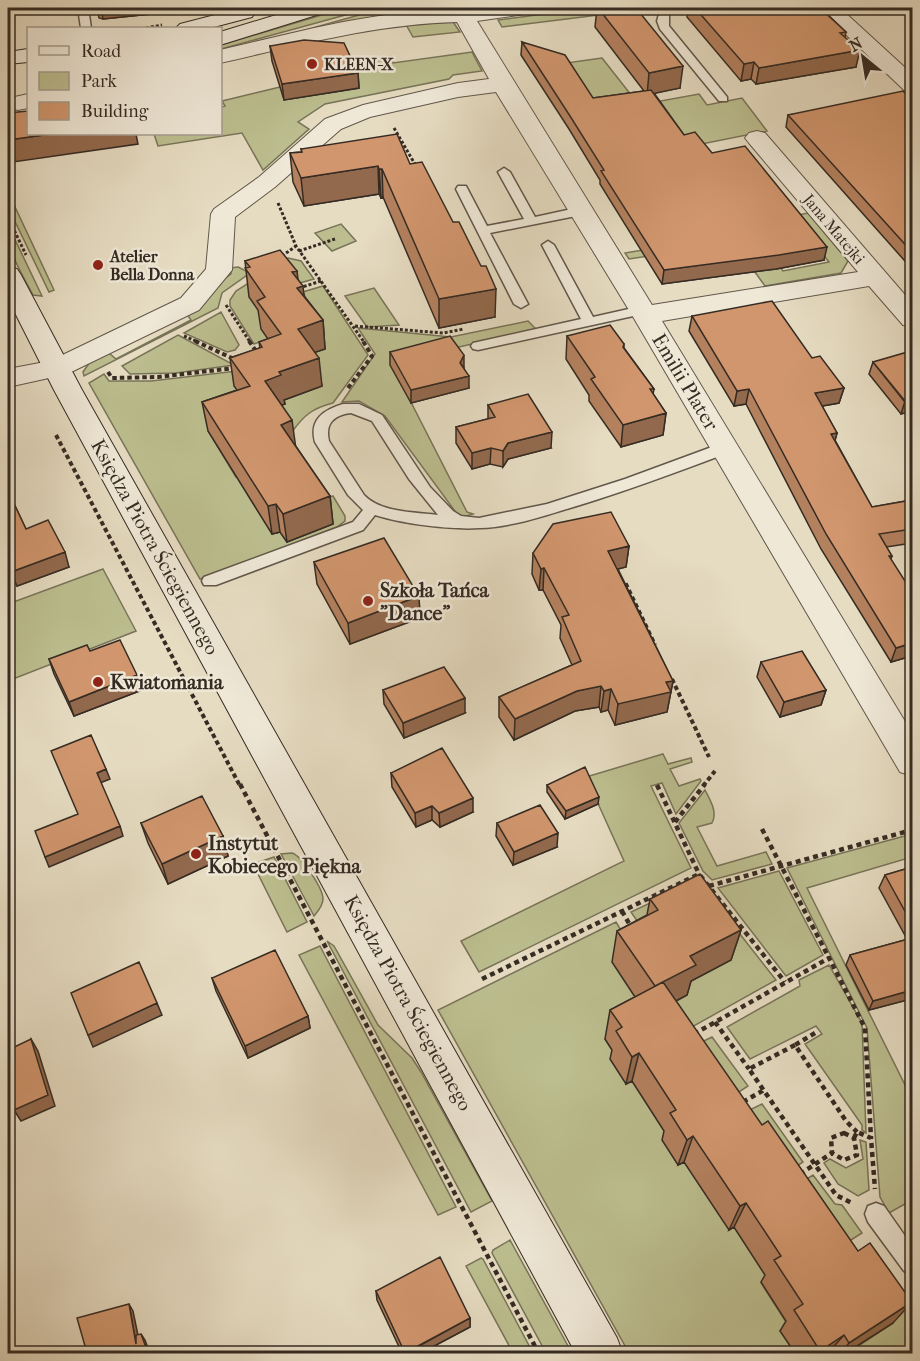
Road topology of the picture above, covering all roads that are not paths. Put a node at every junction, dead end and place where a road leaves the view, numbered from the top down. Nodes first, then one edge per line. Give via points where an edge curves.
1 (83, 8) edge
2 (264, 8) edge
3 (319, 8) edge
4 (525, 8) edge
5 (663, 8) edge
6 (828, 8) edge
7 (458, 12) edge
8 (86, 27) edge
9 (191, 27) edge
10 (222, 38) edge
11 (222, 57) edge
12 (27, 58) edge
13 (18, 71) edge
14 (503, 84) junction
15 (912, 86) edge
16 (723, 99) dead end
17 (757, 138) dead end
18 (504, 172) dead end
19 (462, 189) dead end
20 (581, 211) junction
21 (531, 221) junction
22 (483, 231) junction
23 (548, 245) dead end
24 (8, 275) edge
25 (874, 276) junction
26 (520, 304) dead end
27 (643, 313) junction
28 (912, 319) edge
29 (589, 322) junction
30 (478, 346) dead end
31 (57, 368) junction
32 (8, 378) edge
33 (725, 448) junction
34 (373, 508) junction
35 (459, 522) junction
36 (210, 581) dead end
37 (912, 762) edge
38 (876, 1214) road end
39 (912, 1263) edge
40 (601, 1353) edge

1 - 8 lane
2 - 9 street
3 - 10 street
4 - 7 street
5 - 16 lane via 664,27
6 - 15 street
7 - 11 street via 318,34
7 - 14 street, Emilii Plater
12 - 13 street
14 - 20 street, Emilii Plater
14 - 31 street via 383,107 333,124 267,182 223,214 219,270 189,304
17 - 25 street, Jana Matejki
18 - 21 lane
19 - 22 lane
20 - 21 lane
20 - 27 street, Emilii Plater
21 - 22 lane
22 - 26 lane
23 - 29 lane
24 - 31 street, Księdza Piotra Ściegiennego
25 - 27 street
25 - 28 street, Jana Matejki
27 - 29 lane
27 - 33 street, Emilii Plater
29 - 30 lane
31 - 32 street
31 - 40 street, Księdza Piotra Ściegiennego
33 - 35 lane via 537,512 492,522
33 - 37 street, Emilii Plater
34 - 35 lane
34 - 35 lane via 365,505 322,442 318,432 322,420 334,412 351,408 377,418 438,508
34 - 36 lane via 358,526
38 - 39 lane

